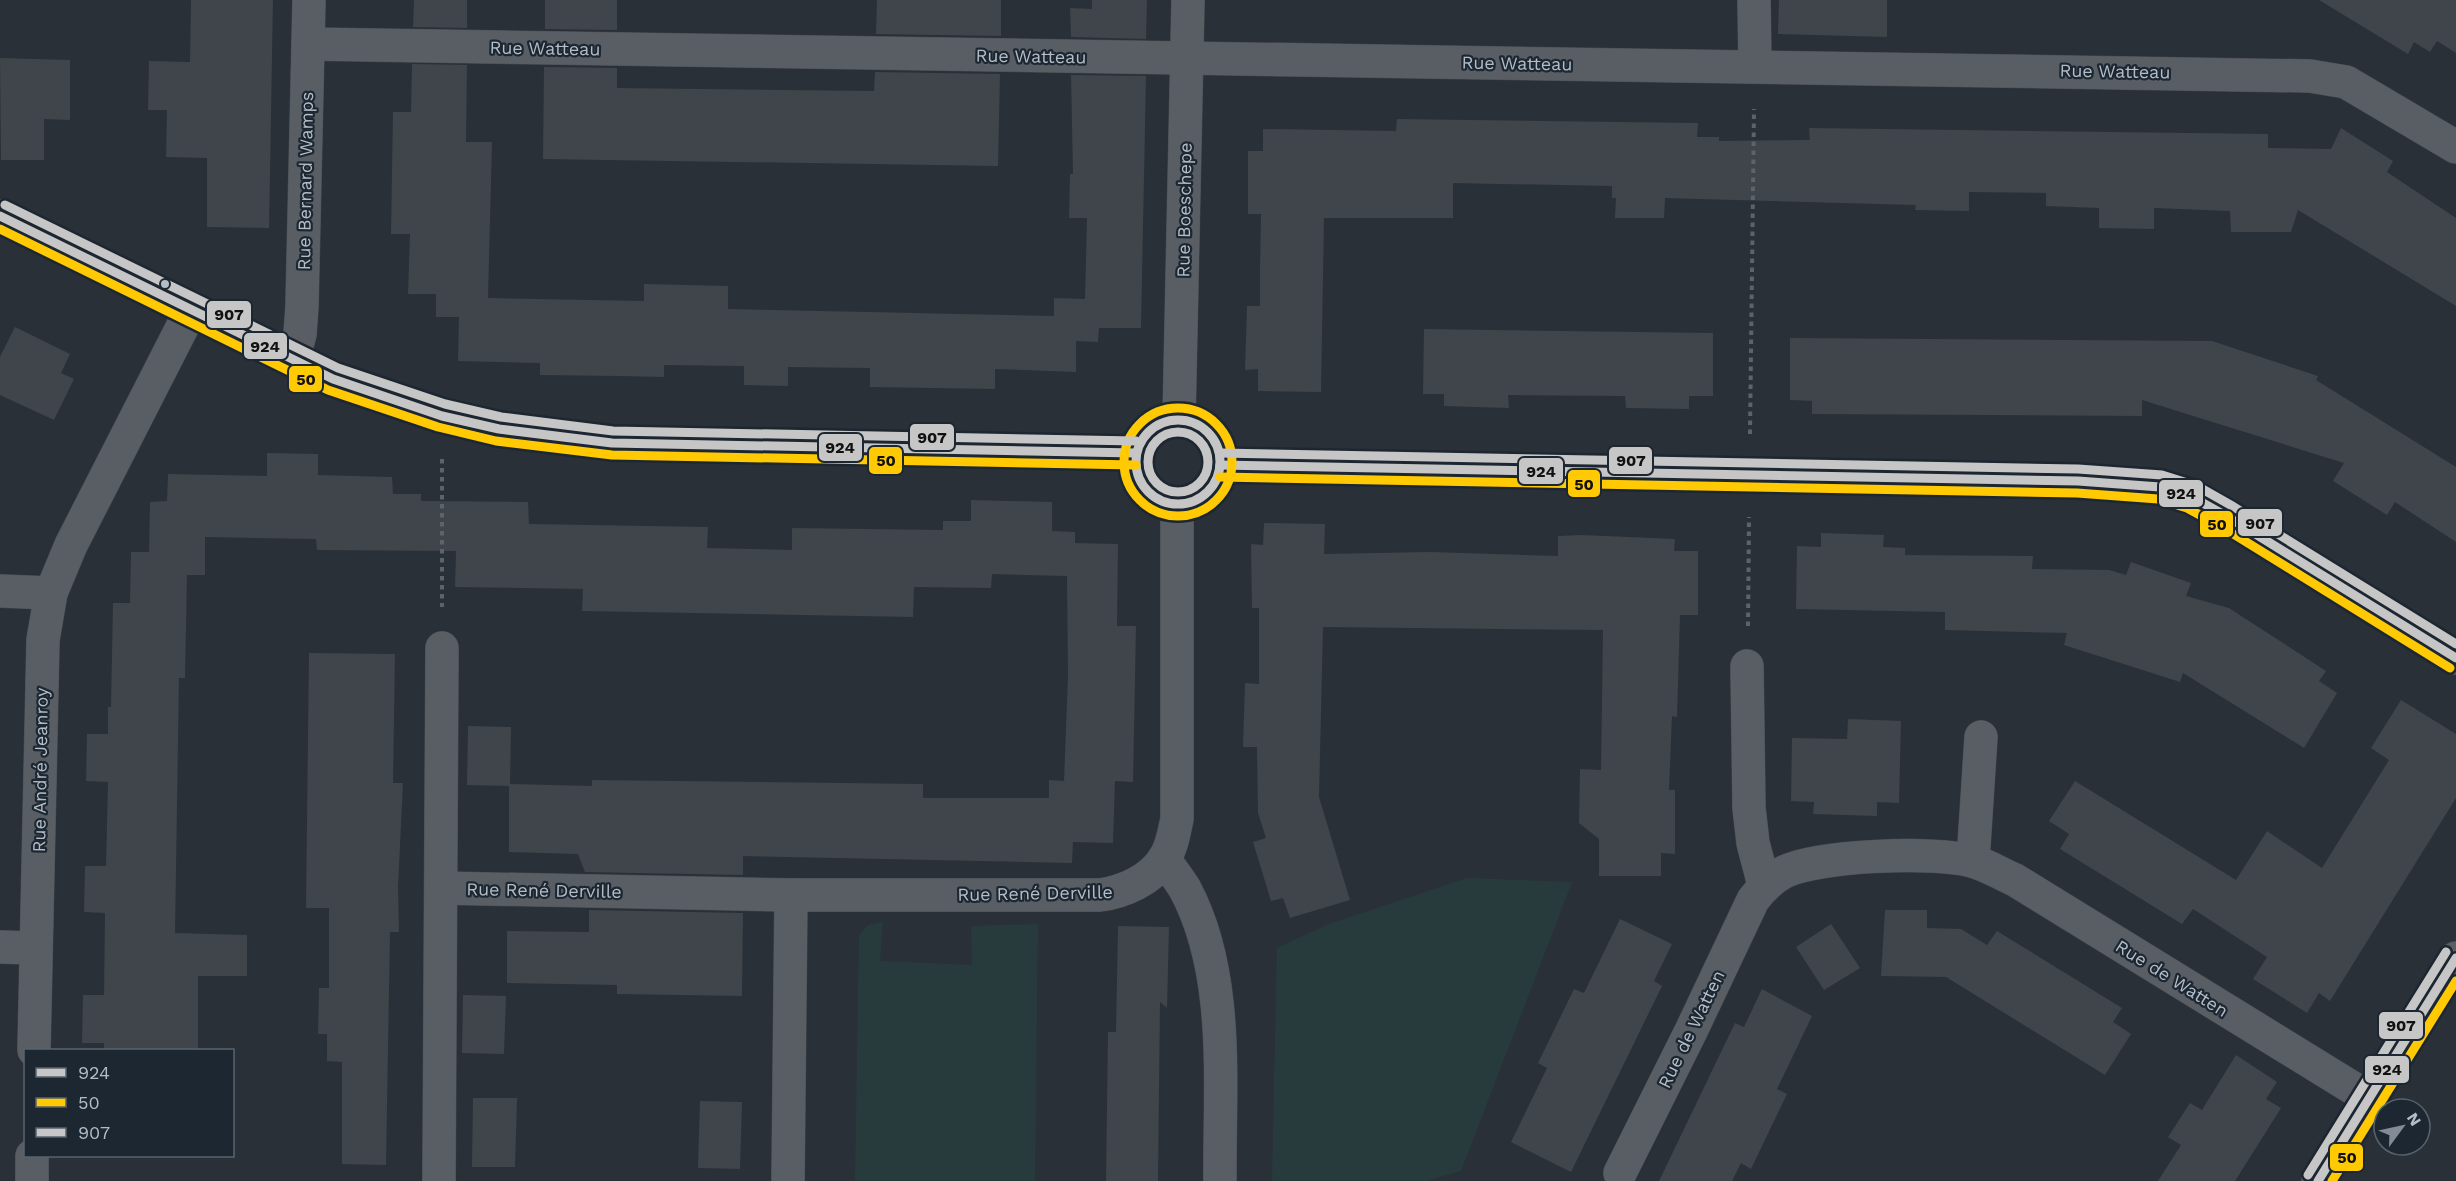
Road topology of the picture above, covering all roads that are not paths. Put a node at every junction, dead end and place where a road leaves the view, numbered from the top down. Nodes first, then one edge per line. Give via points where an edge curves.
1 (309, 0) edge
2 (1188, 0) edge
3 (1754, 0) edge
4 (308, 44) junction
5 (1188, 58) junction
6 (1755, 66) junction
7 (2456, 147) edge
8 (0, 216) edge
9 (191, 310) junction
10 (293, 361) junction
11 (1179, 420) junction
12 (1136, 453) junction
13 (1220, 465) junction
14 (1177, 505) junction
15 (0, 591) edge
16 (51, 593) junction
17 (442, 648) road end
18 (2456, 658) edge
19 (1747, 666) road end
20 (1981, 736) dead end
21 (1164, 859) junction
22 (1973, 861) junction
23 (1764, 885) junction
24 (441, 888) junction
25 (791, 895) junction
26 (0, 947) edge
27 (35, 948) junction
28 (2456, 958) edge
29 (34, 1049) edge
30 (2369, 1098) junction
31 (32, 1157) edge
32 (1620, 1173) dead end
33 (32, 1181) edge
34 (439, 1181) edge
35 (788, 1181) edge
36 (1220, 1181) edge
37 (2318, 1181) edge

1 - 4 street, Rue Bernard Wamps
2 - 5 street, Rue Boeschepe
3 - 6 street
4 - 5 street, Rue Watteau
4 - 10 street, Rue Bernard Wamps via 302,306
5 - 6 street, Rue Watteau
5 - 11 street, Rue Boeschepe
6 - 7 street, Rue Watteau via 2310,76 2346,82
8 - 9 street
9 - 10 street
9 - 16 street, Rue André Jeanroy via 71,545
10 - 12 street via 333,379 442,416 498,429 612,443
11 - 12 street via 1150,430
11 - 13 street via 1208,433 1216,444
12 - 14 street via 1136,473 1146,491 1157,500
13 - 14 street via 1217,479 1204,496
13 - 18 street via 2088,481 2160,487 2210,507
14 - 21 street via 1176,819
15 - 16 street
16 - 27 street, Rue André Jeanroy via 43,640
17 - 24 street, Rue René Derville
19 - 23 street via 1749,808
20 - 22 street
21 - 25 street, Rue René Derville via 1133,885 1117,893 1100,895
21 - 36 street via 1185,889 1207,947 1214,981 1219,1014
22 - 23 street, Rue de Watten via 1848,859 1784,872
22 - 30 street, Rue de Watten via 2015,880
23 - 32 street, Rue de Watten via 1740,923
24 - 25 street, Rue René Derville
24 - 34 street, Rue René Derville
25 - 35 street
26 - 27 street
27 - 29 street, Rue André Jeanroy
28 - 30 street
30 - 37 street
31 - 33 street

